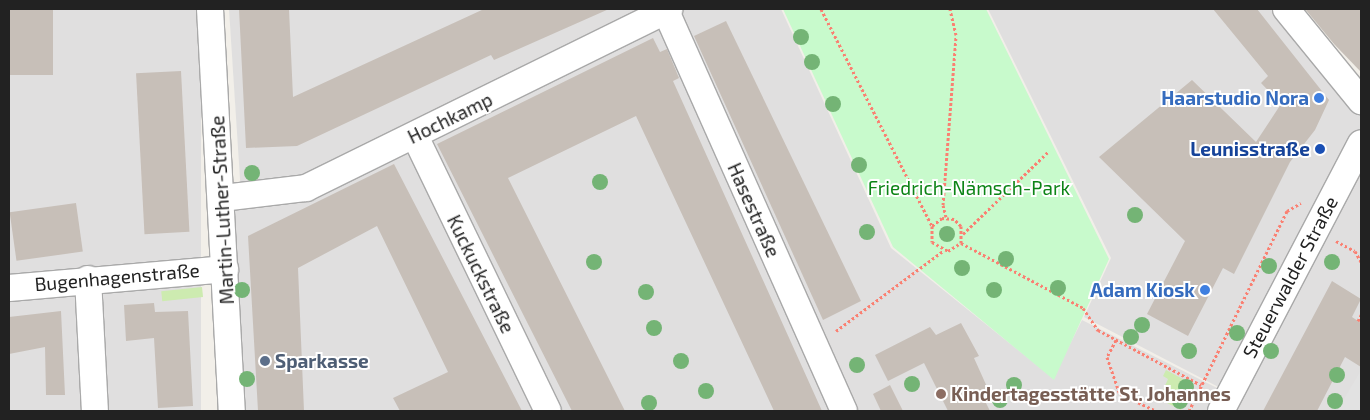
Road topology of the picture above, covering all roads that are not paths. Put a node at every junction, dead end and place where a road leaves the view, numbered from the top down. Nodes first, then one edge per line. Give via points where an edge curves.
1 (210, 9) edge
2 (666, 9) edge
3 (1286, 9) edge
4 (1361, 101) edge
5 (415, 136) junction
6 (1361, 144) edge
7 (222, 198) junction
8 (225, 269) junction
9 (88, 279) junction
10 (9, 288) edge
11 (95, 411) edge
12 (232, 411) edge
13 (548, 411) edge
14 (844, 411) edge
15 (1221, 411) edge

1 - 7 street, Martin-Luther-Straße
2 - 5 street, Hochkamp
2 - 14 street, Hasestraße
3 - 4 street
5 - 7 street, Hochkamp via 306,188
5 - 13 street, Kuckuckstraße
6 - 15 street, Steuerwalder Straße
7 - 8 street, Martin-Luther-Straße
8 - 9 street, Bugenhagenstraße
8 - 12 street, Martin-Luther-Straße
9 - 10 street, Bugenhagenstraße
9 - 11 street

